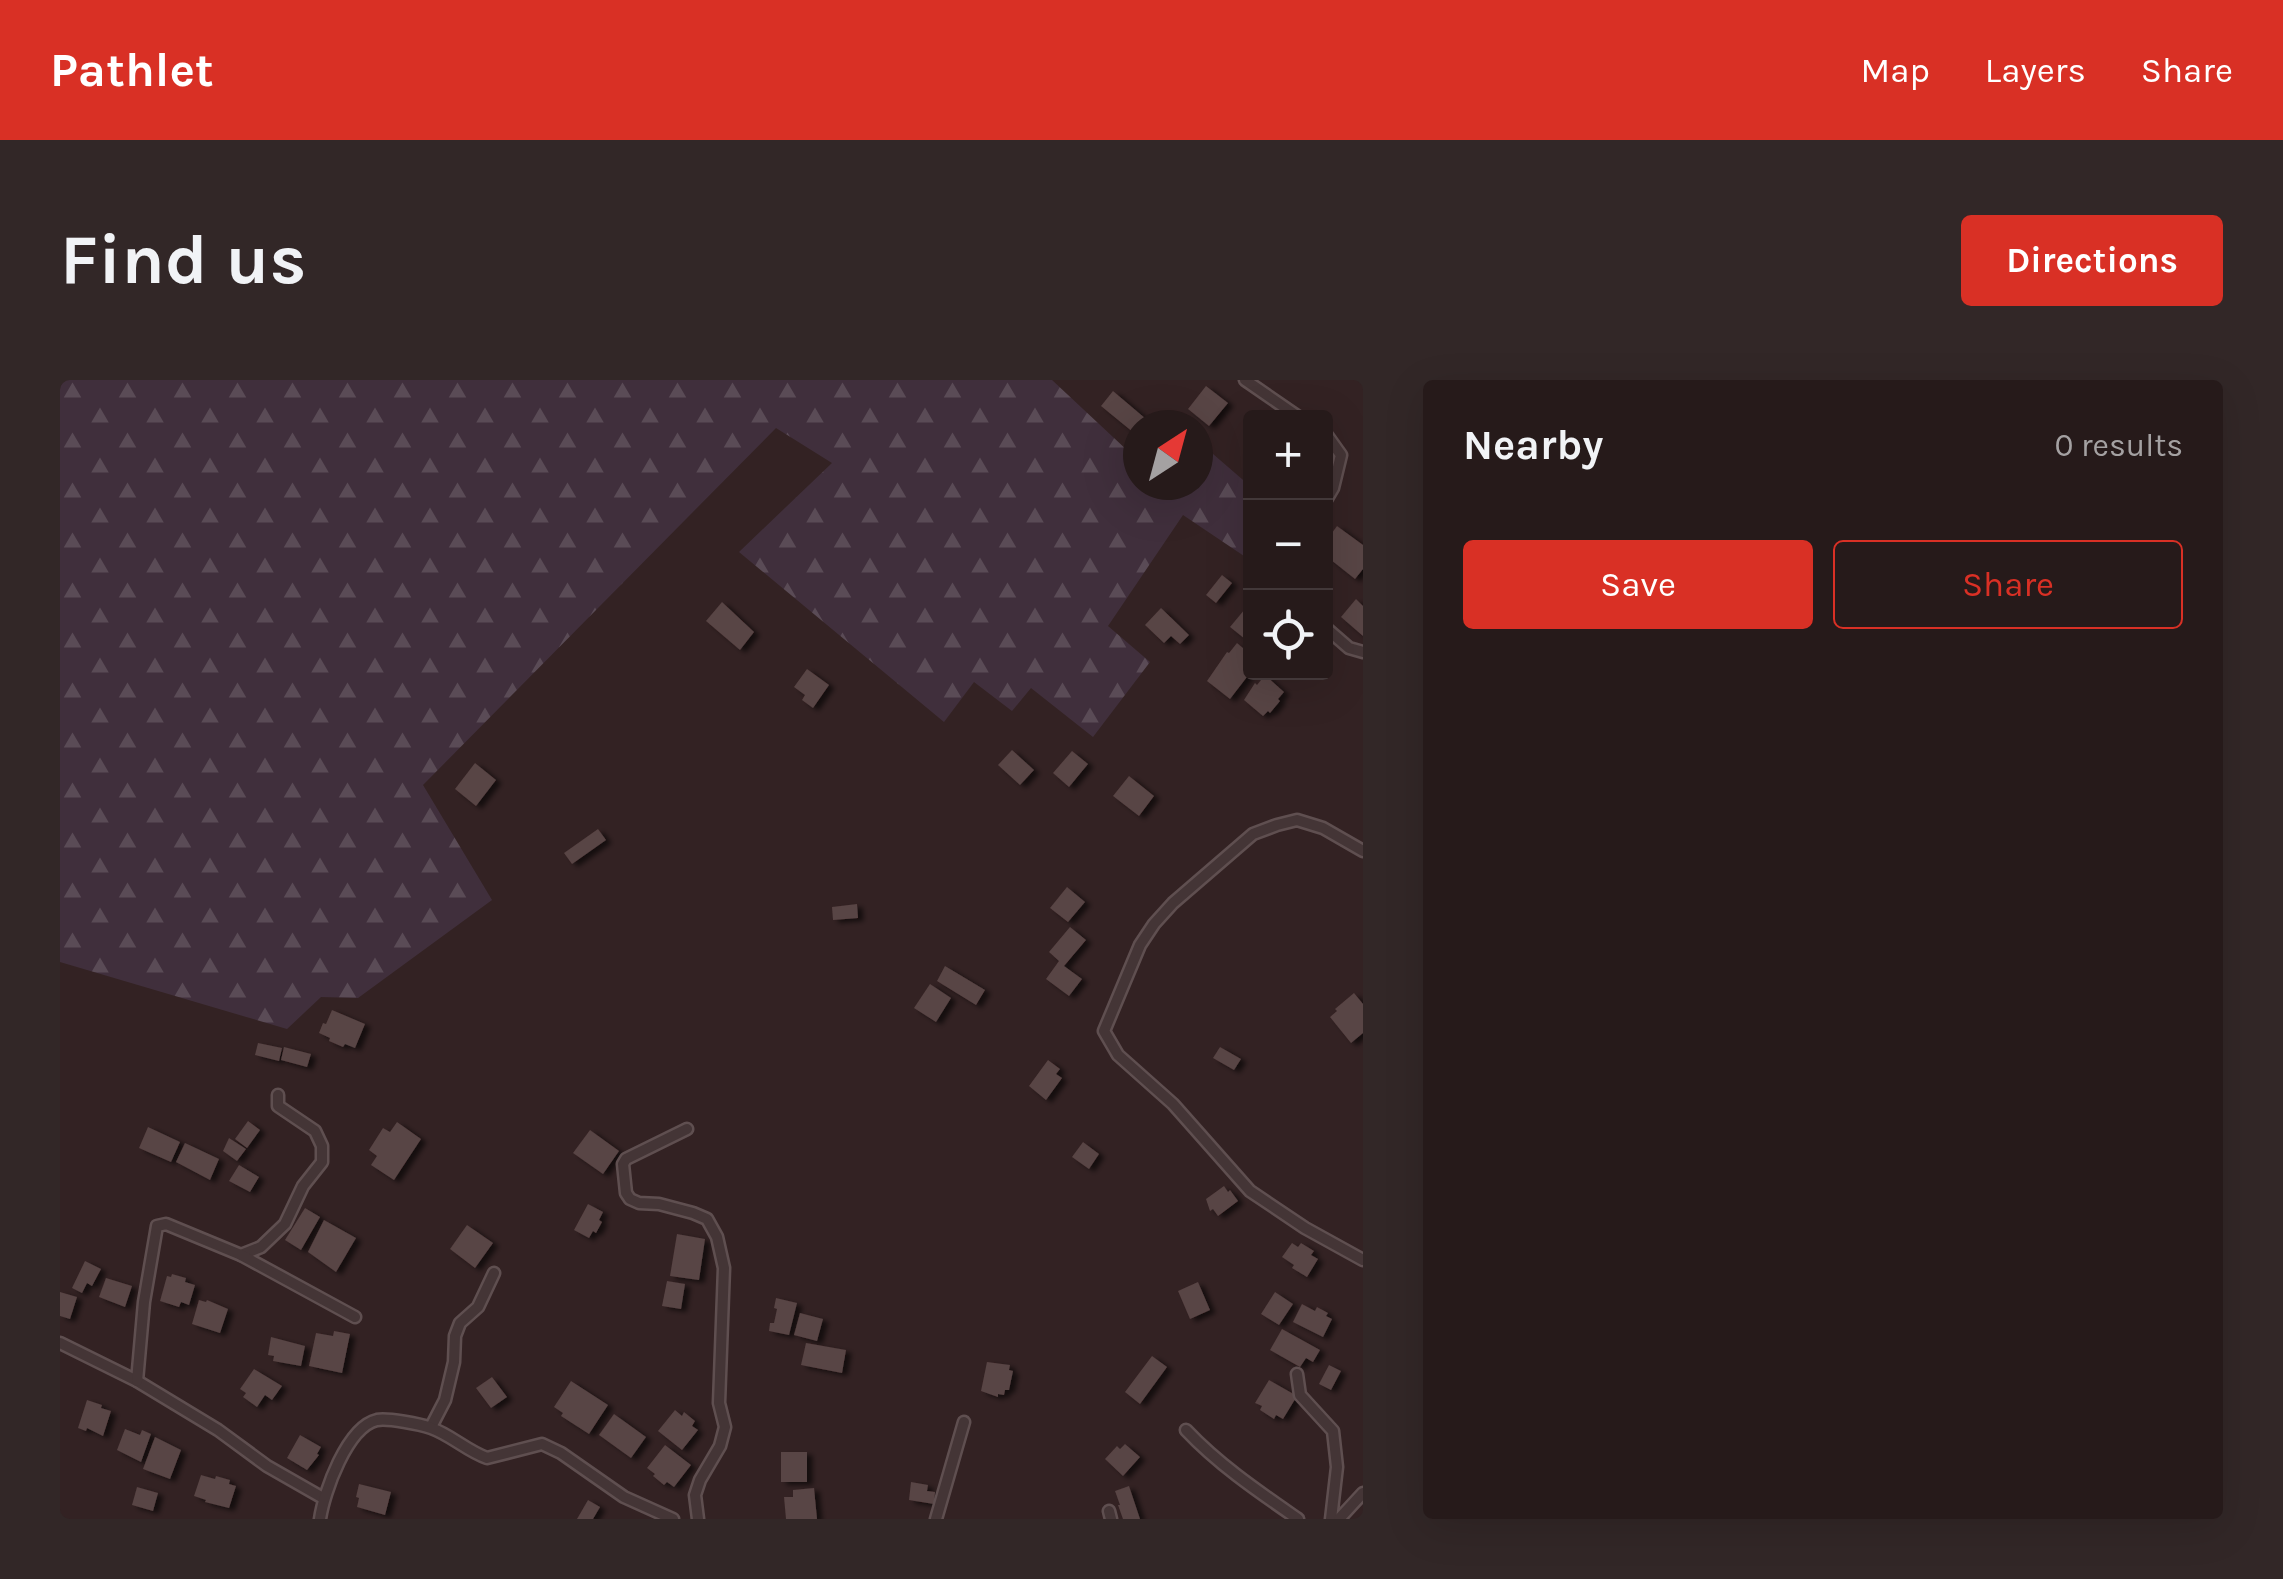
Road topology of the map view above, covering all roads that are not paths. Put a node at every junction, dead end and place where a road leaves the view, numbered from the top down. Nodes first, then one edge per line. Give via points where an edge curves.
1 (1245, 380) edge
2 (1288, 410) edge
3 (1333, 444) edge
4 (1333, 488) edge
5 (1333, 634) edge
6 (1363, 652) edge
7 (1363, 851) edge
8 (278, 1096) dead end
9 (687, 1129) dead end
10 (240, 1255) junction
11 (1363, 1260) edge
12 (494, 1272) dead end
13 (355, 1317) dead end
14 (60, 1343) edge
15 (1296, 1374) dead end
16 (137, 1381) junction
17 (964, 1422) dead end
18 (431, 1428) junction
19 (1186, 1430) dead end
20 (1363, 1493) edge
21 (323, 1498) junction
22 (320, 1519) edge
23 (673, 1519) edge
24 (698, 1519) edge
25 (936, 1519) edge
26 (1298, 1519) edge
27 (1331, 1519) edge
28 (1339, 1519) edge

1 - 2 street
3 - 4 street via 1341,455
5 - 6 street
7 - 11 street via 1297,820 1253,834 1154,924 1104,1031 1118,1055 1173,1104 1250,1191
8 - 10 street via 278,1106 316,1131 322,1162 285,1224 261,1247
9 - 24 street via 623,1164 630,1199 711,1223 724,1268 719,1402 725,1426 695,1495
10 - 13 street
10 - 16 street via 157,1226
12 - 18 street via 478,1307 460,1323 445,1400
14 - 16 street
15 - 27 street via 1300,1395 1333,1431
16 - 21 street
17 - 25 street
18 - 21 street via 375,1420 356,1434
18 - 23 street via 487,1458 542,1444 624,1497
19 - 26 street
20 - 28 street
21 - 22 street

